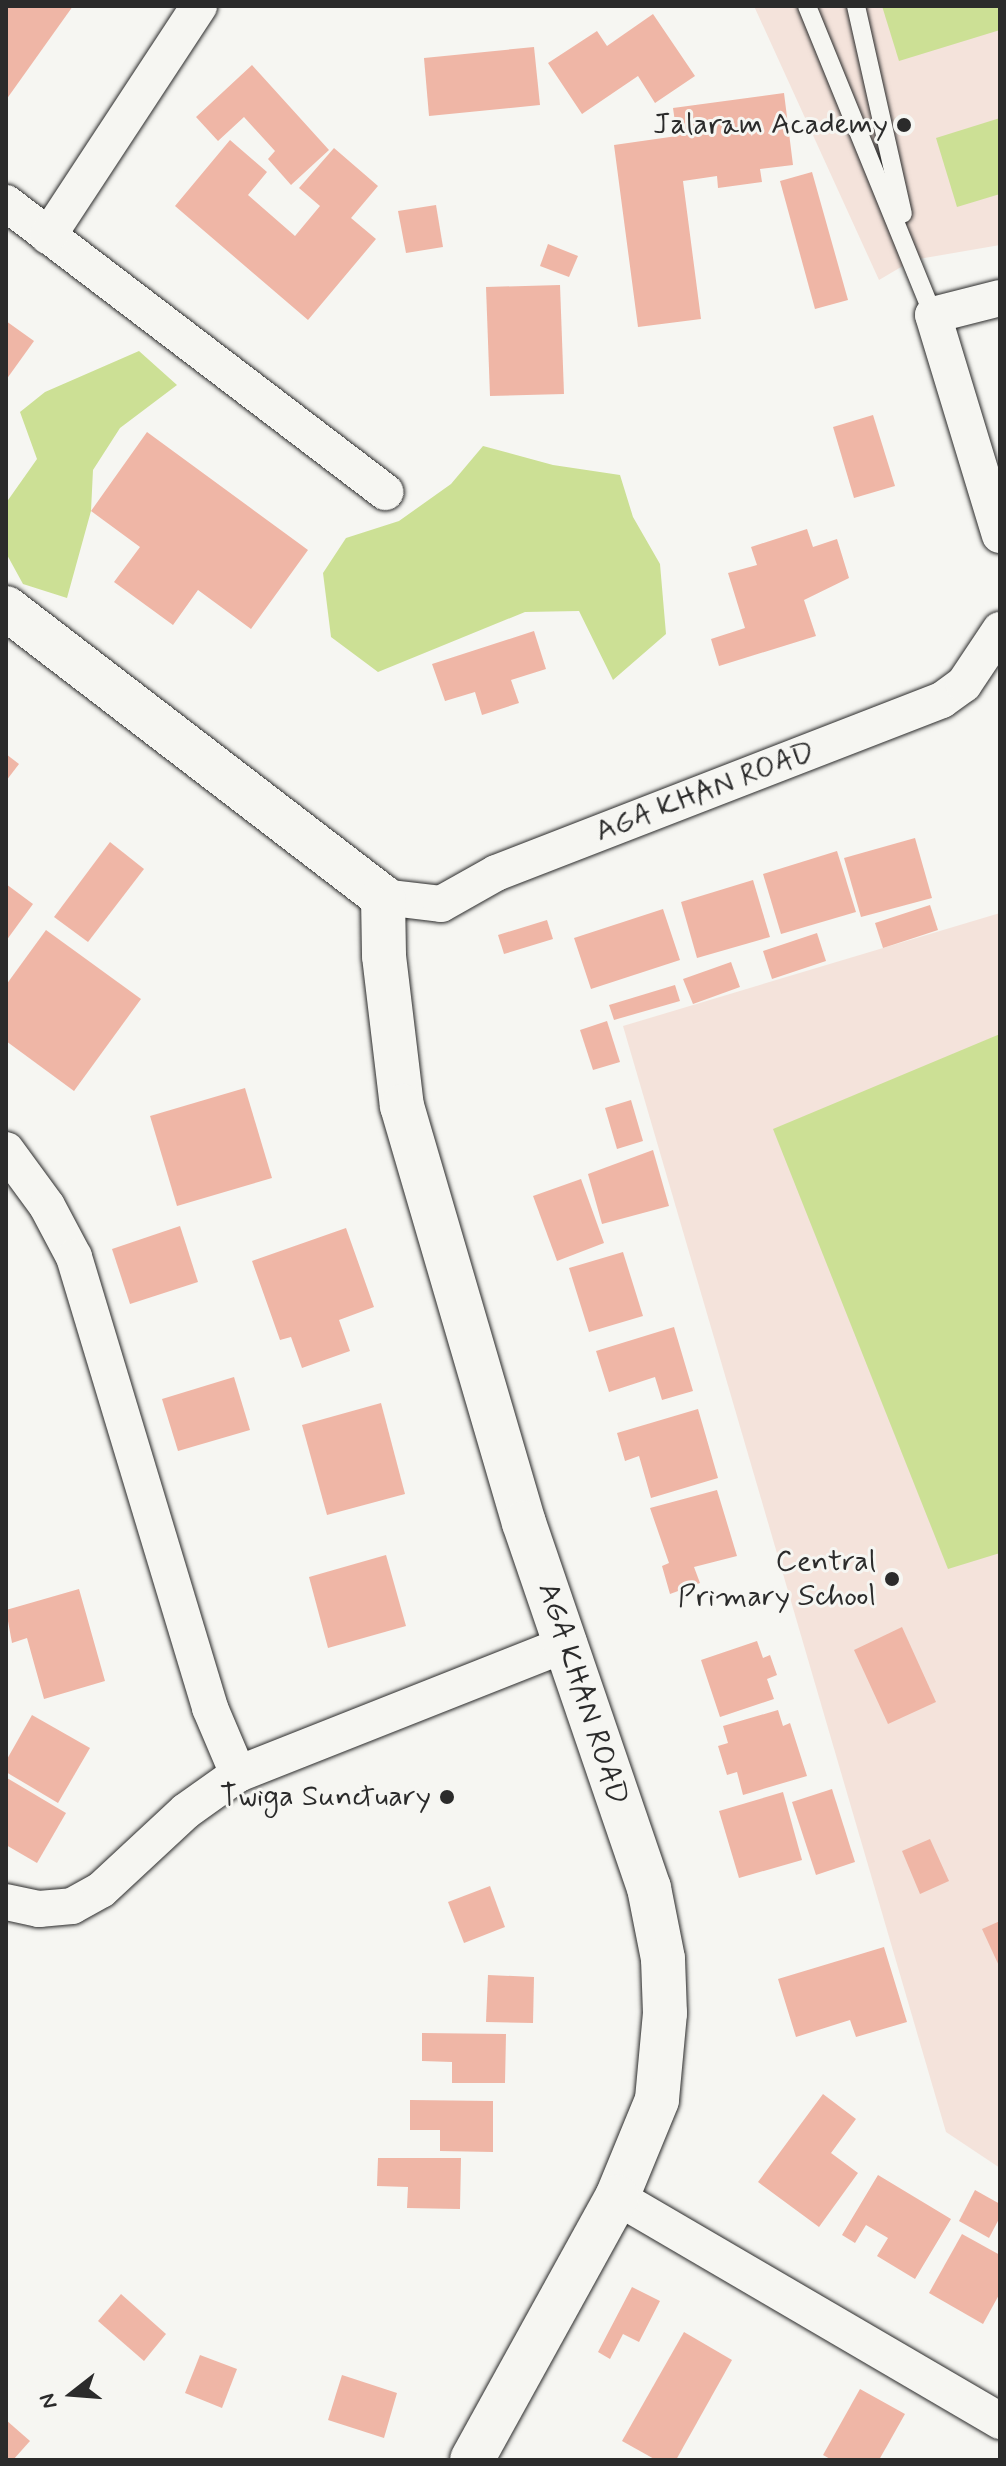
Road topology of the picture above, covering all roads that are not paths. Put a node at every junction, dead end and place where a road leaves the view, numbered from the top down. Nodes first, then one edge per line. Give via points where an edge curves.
1 (199, 6) edge
2 (807, 6) edge
3 (856, 6) edge
4 (6, 203) edge
5 (48, 236) junction
6 (913, 260) junction
7 (1000, 298) edge
8 (933, 315) junction
9 (385, 492) dead end
10 (1000, 535) edge
11 (6, 608) edge
12 (994, 646) edge
13 (383, 897) junction
14 (6, 1150) edge
15 (569, 1643) junction
16 (238, 1774) junction
17 (6, 1902) edge
18 (617, 2197) junction
19 (1000, 2421) edge
20 (472, 2460) edge

1 - 5 street
2 - 6 lane
3 - 6 lane
4 - 5 street
5 - 9 street
6 - 8 lane
7 - 8 street
8 - 10 street
11 - 13 street
12 - 13 street, AGA KHAN ROAD via 964,684 942,700 496,873 441,904
13 - 15 street, AGA KHAN ROAD via 384,956 402,1106 524,1523
14 - 16 street via 39,1194 74,1257 210,1708
15 - 16 street
15 - 18 street, AGA KHAN ROAD via 599,1752 649,1888 663,1959 665,2013 657,2100
16 - 17 street via 186,1811 101,1890 72,1906 39,1909
18 - 19 street
18 - 20 street, AGA KHAN ROAD

